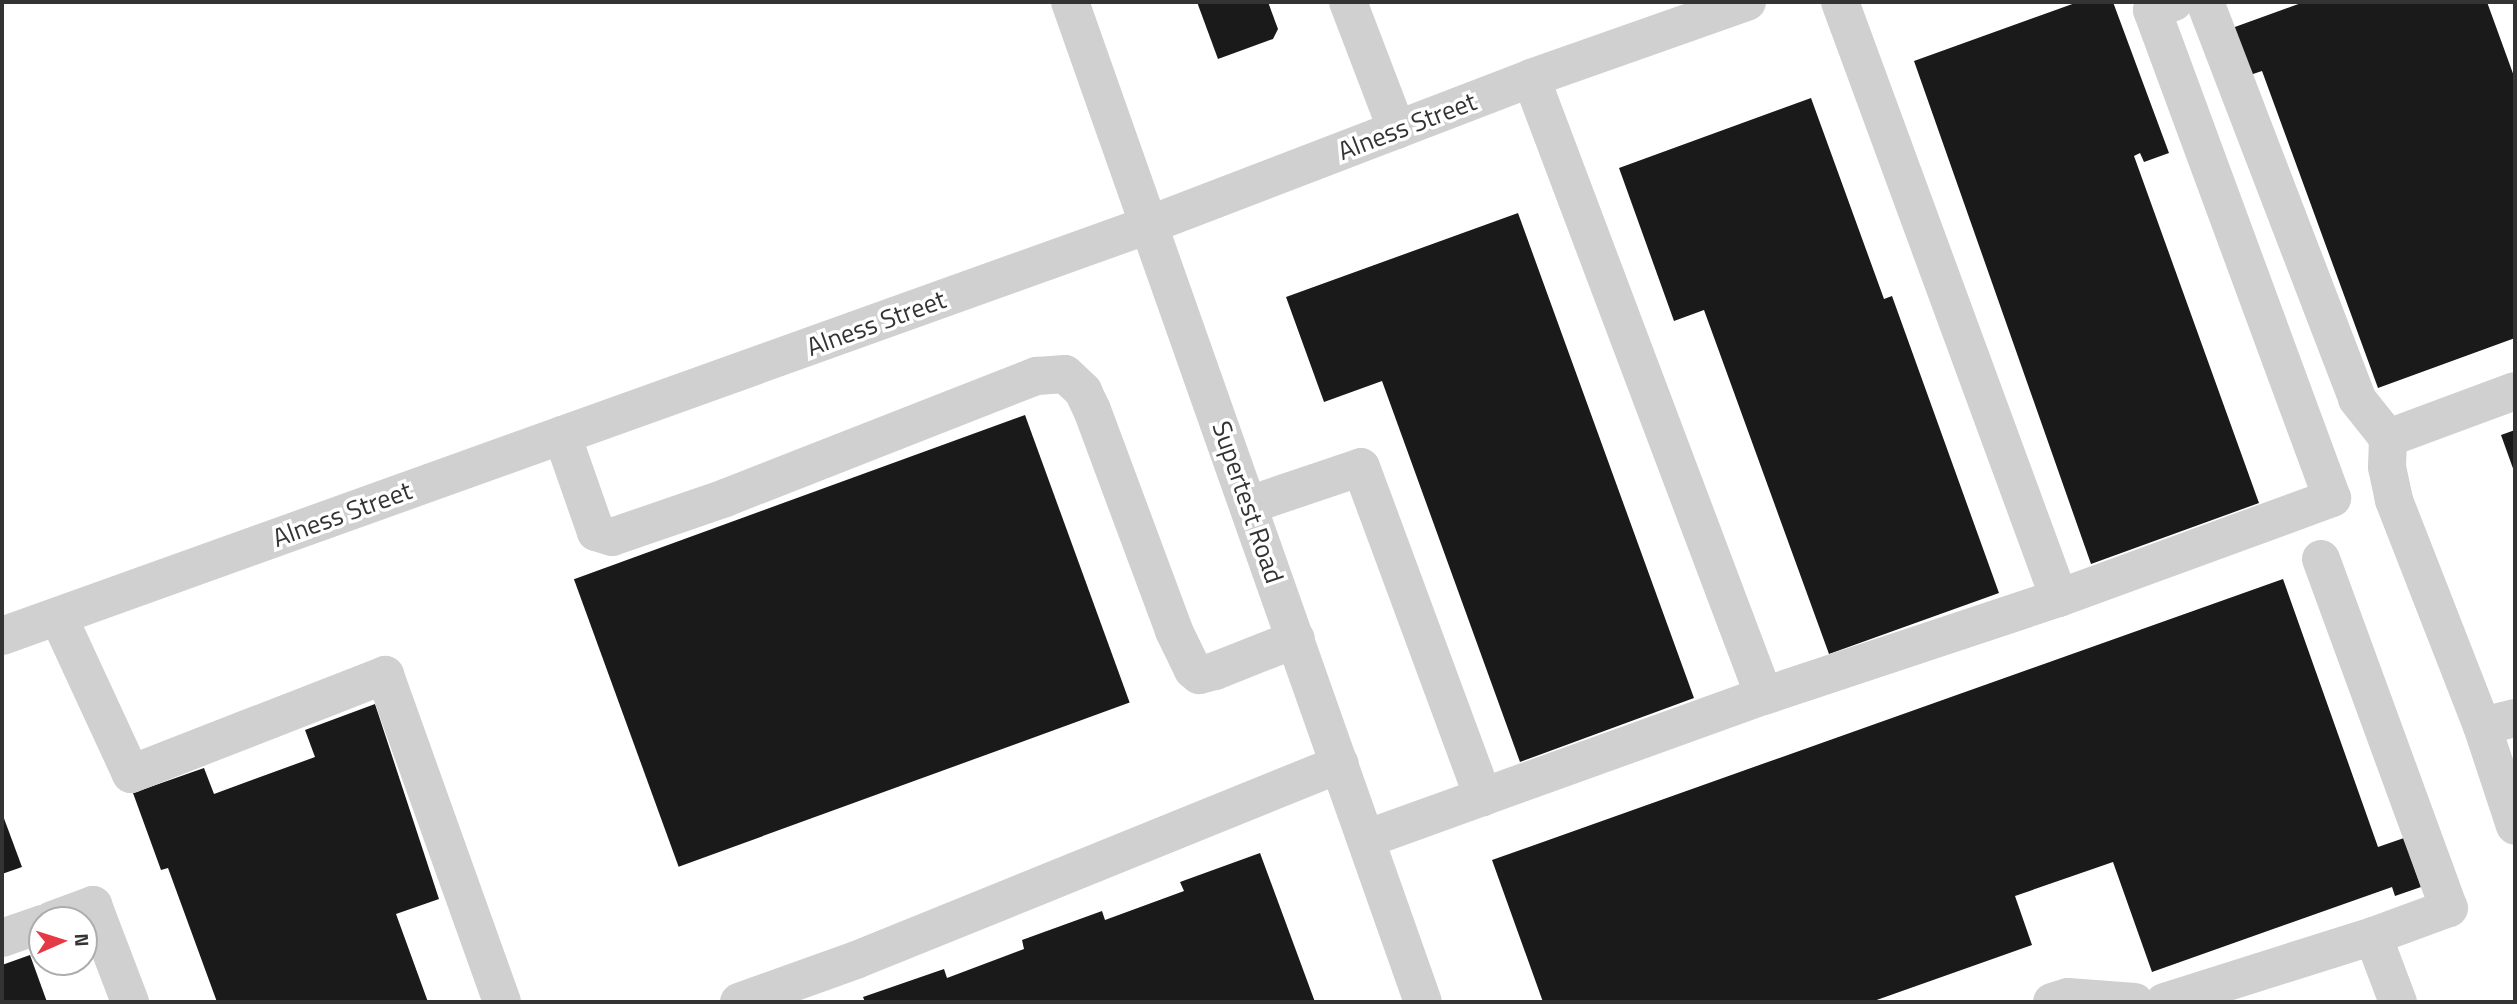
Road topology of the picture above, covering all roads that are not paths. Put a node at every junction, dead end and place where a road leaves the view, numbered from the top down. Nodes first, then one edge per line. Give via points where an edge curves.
1 (1070, 2) edge
2 (1747, 2) edge
3 (1840, 2) edge
4 (2174, 2) edge
5 (2205, 2) edge
6 (1355, 4) edge
7 (1531, 78) junction
8 (1397, 130) junction
9 (1152, 224) junction
10 (2515, 391) edge
11 (562, 435) junction
12 (2388, 438) junction
13 (1249, 505) junction
14 (2321, 559) dead end
15 (2059, 598) junction
16 (58, 616) junction
17 (2, 636) edge
18 (1296, 639) junction
19 (1764, 696) junction
20 (2498, 722) edge
21 (1340, 764) junction
22 (1483, 797) junction
23 (2515, 826) edge
24 (1366, 839) junction
25 (98, 918) edge
26 (28, 928) edge
27 (2373, 936) junction
28 (2, 938) edge
29 (130, 1002) edge
30 (502, 1002) edge
31 (739, 1002) edge
32 (1423, 1002) edge
33 (2052, 1002) edge
34 (2136, 1002) edge
35 (2164, 1002) edge
36 (2398, 1002) edge

1 - 9 street, Supertest Road
2 - 7 street, Alness Street
3 - 15 street
4 - 15 street via 2152,10 2332,498
5 - 12 street via 2357,399
6 - 8 street
7 - 8 street, Alness Street
7 - 19 street
8 - 9 street, Alness Street
9 - 11 street, Alness Street
9 - 13 street, Supertest Road
10 - 12 street
11 - 16 street, Alness Street
11 - 18 street via 596,532 612,537 725,498 1037,376 1065,374 1083,391 1092,410 1174,631 1193,670 1199,675 1215,671
12 - 20 street via 2387,467 2394,500
13 - 18 street, Supertest Road
13 - 22 street via 1361,467
14 - 27 street via 2449,908
15 - 19 street
16 - 17 street, Alness Street
16 - 30 street via 131,774 385,675
18 - 21 street, Supertest Road
19 - 22 street
20 - 23 street
21 - 24 street, Supertest Road
21 - 31 street via 856,960
22 - 24 street
24 - 32 street, Supertest Road
25 - 29 street
26 - 28 street
27 - 35 street
27 - 36 street
33 - 34 street via 2068,997

